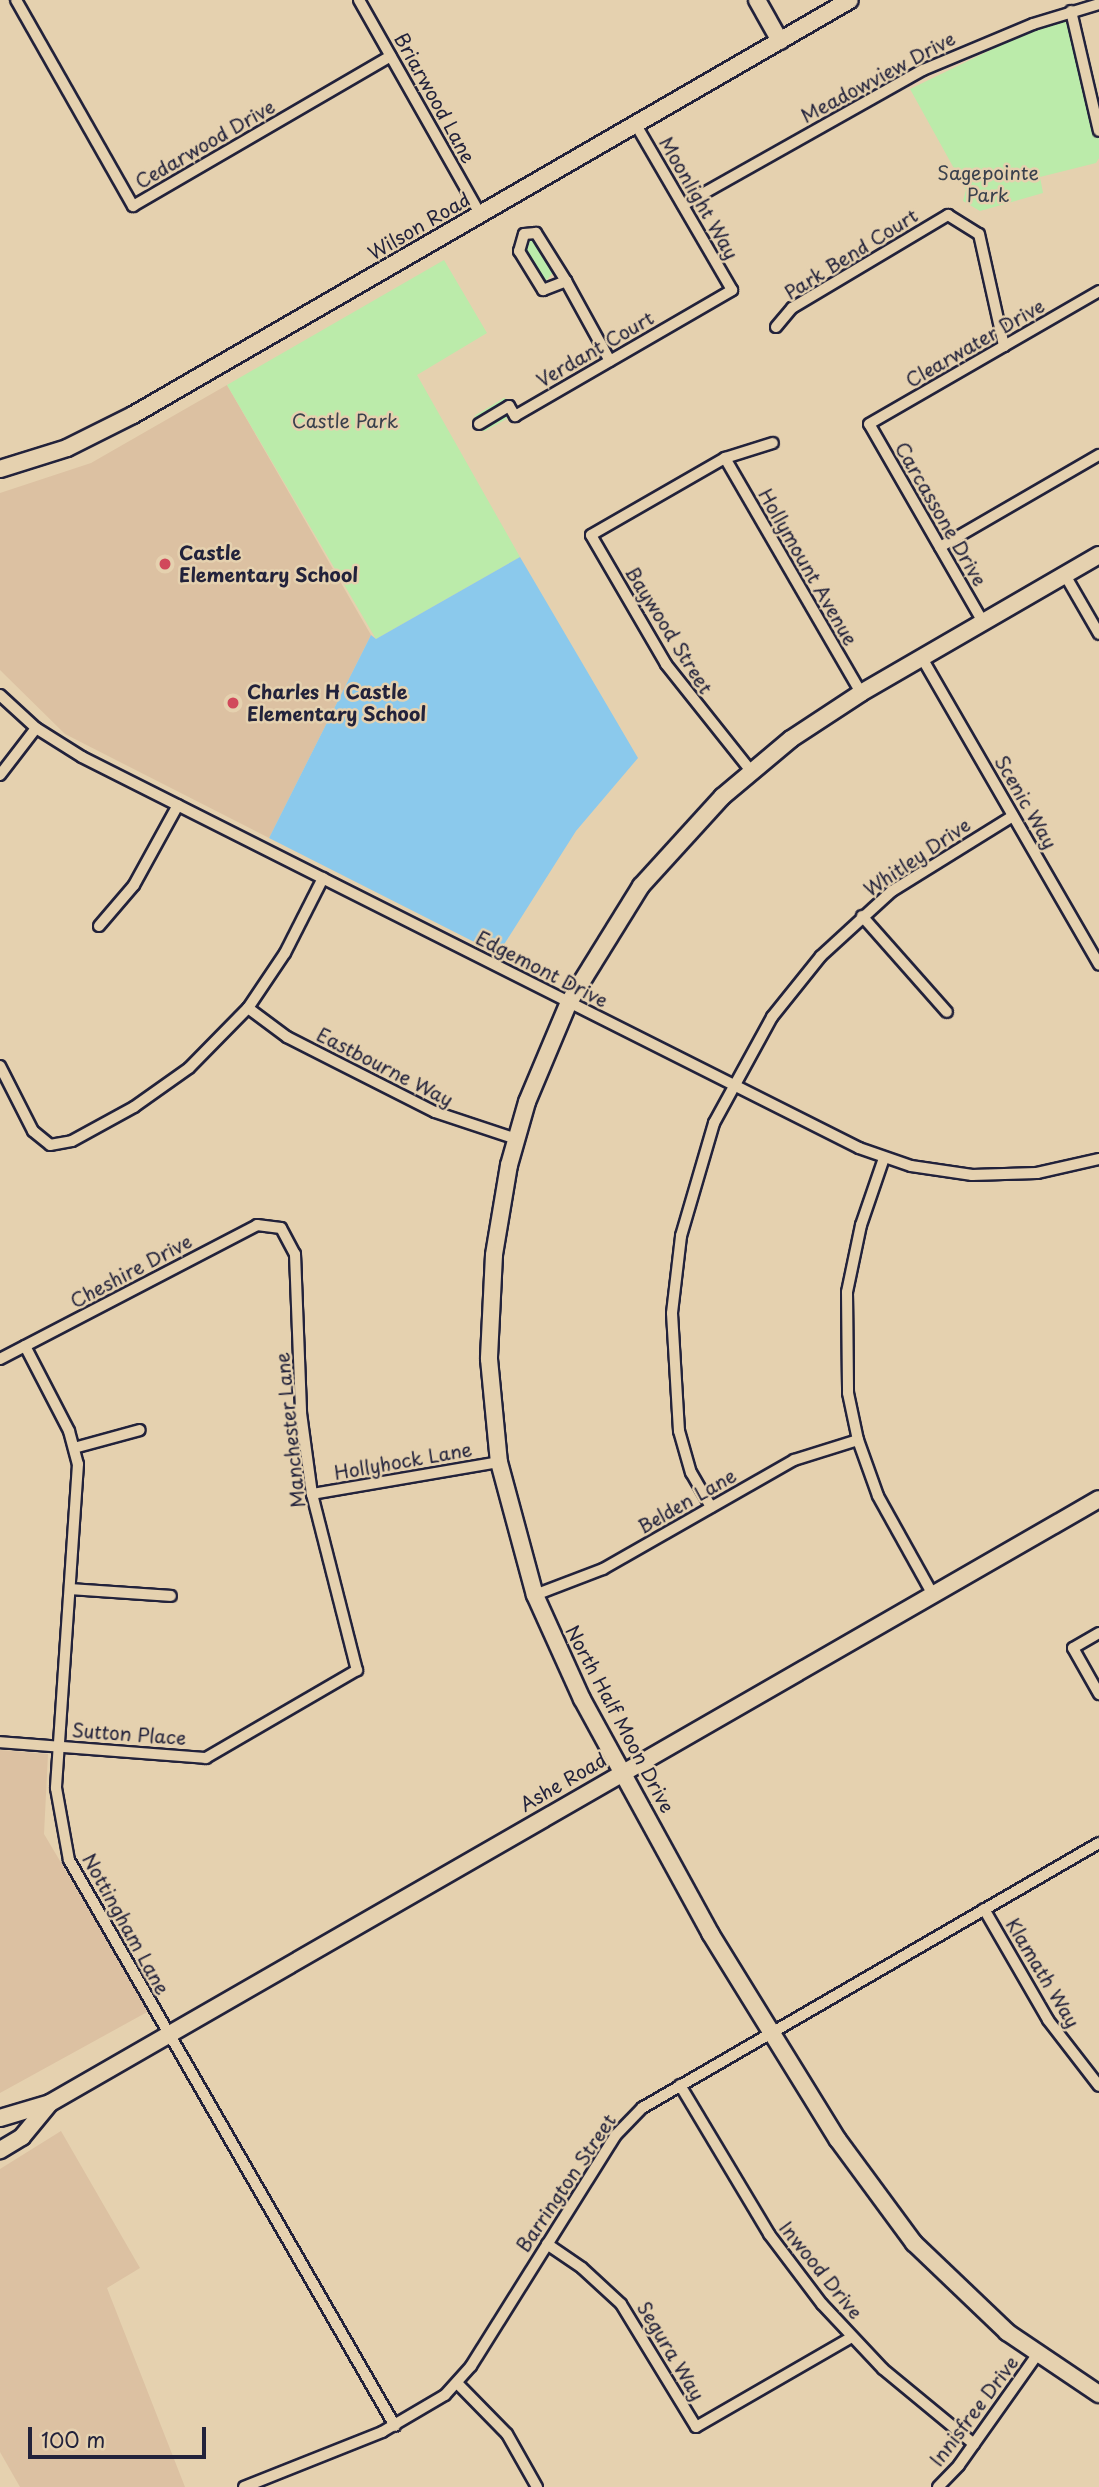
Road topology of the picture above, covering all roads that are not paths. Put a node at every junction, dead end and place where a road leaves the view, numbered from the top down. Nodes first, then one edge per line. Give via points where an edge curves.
1 (16, 0) edge
2 (359, 0) edge
3 (757, 0) edge
4 (850, 0) edge
5 (1099, 4) edge
6 (1070, 11) junction
7 (780, 41) junction
8 (391, 56) junction
9 (1096, 102) edge
10 (636, 125) junction
11 (1099, 131) edge
12 (683, 205) junction
13 (481, 214) junction
14 (566, 281) junction
15 (733, 290) joint
16 (1099, 291) edge
17 (776, 327) dead end
18 (1004, 346) junction
19 (610, 361) junction
20 (479, 424) dead end
21 (869, 424) joint
22 (773, 443) dead end
23 (1099, 455) edge
24 (725, 458) junction
25 (0, 469) edge
26 (940, 547) junction
27 (1099, 555) edge
28 (1065, 575) junction
29 (984, 622) junction
30 (1099, 634) edge
31 (922, 658) junction
32 (861, 693) junction
33 (0, 695) edge
34 (36, 728) junction
35 (751, 771) junction
36 (0, 775) edge
37 (178, 805) junction
38 (1013, 816) junction
39 (323, 878) junction
40 (862, 916) junction
41 (99, 926) dead end
42 (1099, 964) edge
43 (569, 1002) junction
44 (248, 1008) junction
45 (947, 1012) dead end
46 (0, 1066) edge
47 (732, 1084) junction
48 (516, 1139) junction
49 (884, 1158) junction
50 (1099, 1159) edge
51 (281, 1228) joint
52 (24, 1346) junction
53 (0, 1359) edge
54 (140, 1430) dead end
55 (858, 1440) junction
56 (74, 1448) junction
57 (499, 1462) junction
58 (312, 1494) junction
59 (1099, 1499) edge
60 (710, 1507) junction
61 (71, 1589) junction
62 (932, 1593) junction
63 (535, 1594) junction
64 (171, 1596) dead end
65 (1099, 1633) edge
66 (357, 1670) joint
67 (1099, 1694) edge
68 (0, 1742) edge
69 (58, 1746) junction
70 (624, 1771) junction
71 (1099, 1843) edge
72 (984, 1909) junction
73 (774, 2030) junction
74 (168, 2035) junction
75 (680, 2085) junction
76 (1099, 2086) edge
77 (50, 2103) junction
78 (0, 2118) edge
79 (0, 2150) edge
80 (547, 2244) junction
81 (852, 2337) junction
82 (1038, 2355) junction
83 (457, 2383) junction
84 (1099, 2394) edge
85 (395, 2426) junction
86 (974, 2444) junction
87 (244, 2487) edge
88 (537, 2487) edge
89 (938, 2487) edge

1 - 8 street, Cedarwood Drive via 132,206
2 - 8 street, Briarwood Lane
3 - 7 street
4 - 7 street, Wilson Road
5 - 6 street, Meadowview Drive
6 - 9 street
6 - 12 street, Meadowview Drive via 923,70
7 - 10 street, Wilson Road
8 - 13 street, Briarwood Lane
9 - 11 street
10 - 12 street, Moonlight Way
10 - 13 street, Wilson Road
12 - 15 street, Moonlight Way
13 - 25 street, Wilson Road via 133,415 67,448
14 - 14 street via 542,290 519,251 524,234 537,233
14 - 19 street
15 - 19 street, Verdant Court
16 - 18 street, Clearwater Drive
17 - 18 street, Park Bend Court via 792,308 948,215 979,234
18 - 21 street, Clearwater Drive
19 - 20 street, Verdant Court via 515,416 509,406
21 - 26 street, Carcassone Drive
22 - 24 street
23 - 26 street
24 - 32 street, Hollymount Avenue
24 - 35 street, Baywood Street via 591,535 666,664
26 - 29 street, Carcassone Drive
27 - 28 street, North Half Moon Drive
28 - 29 street, North Half Moon Drive
28 - 30 street
29 - 31 street, North Half Moon Drive
31 - 32 street, North Half Moon Drive
31 - 38 street, Scenic Way
32 - 35 street, North Half Moon Drive
33 - 34 street, Edgemont Drive
34 - 36 street
34 - 37 street, Edgemont Drive
35 - 43 street, North Half Moon Drive via 692,827 641,887
37 - 39 street, Edgemont Drive
37 - 41 street via 134,885
38 - 40 street, Whitley Drive via 924,869
38 - 42 street, Scenic Way
39 - 43 street, Edgemont Drive
39 - 44 street via 285,953
40 - 45 street
40 - 47 street, Whitley Drive via 796,986
43 - 47 street, Edgemont Drive
43 - 48 street, North Half Moon Drive
44 - 46 street via 189,1068 157,1092 59,1146 38,1137
44 - 48 street, Eastbourne Way via 287,1037 435,1112
47 - 49 street, Edgemont Drive
47 - 60 street, Whitley Drive via 689,1197 672,1313 679,1431 691,1473
48 - 57 street, North Half Moon Drive via 501,1204 489,1307
49 - 50 street, Edgemont Drive via 943,1172 993,1175 1037,1173
49 - 55 street via 861,1226 847,1292 845,1360
51 - 52 street, Cheshire Drive via 257,1225
51 - 58 street, Manchester Lane via 295,1254 302,1413
52 - 53 street, Cheshire Drive
52 - 56 street, Nottingham Lane
54 - 56 street
55 - 60 street, Belden Lane via 794,1460
55 - 62 street via 878,1496
56 - 61 street, Nottingham Lane via 79,1486
57 - 58 street, Hollyhock Lane
57 - 63 street, North Half Moon Drive
58 - 66 street, Manchester Lane
59 - 62 street, Ashe Road
60 - 63 street, Belden Lane via 603,1569
61 - 64 street
61 - 69 street, Nottingham Lane
62 - 70 street, Ashe Road
63 - 70 street, North Half Moon Drive via 559,1653
65 - 67 street via 1073,1648
66 - 69 street, Sutton Place via 206,1758
68 - 69 street, Sutton Place
69 - 74 street, Nottingham Lane via 57,1811 69,1860
70 - 73 street, North Half Moon Drive via 710,1933
70 - 74 street, Ashe Road
71 - 72 street, Barrington Street
72 - 73 street, Barrington Street
72 - 76 street, Klamath Way via 1048,2020
73 - 75 street, Barrington Street
73 - 82 street, North Half Moon Drive via 838,2140 889,2214 949,2281
74 - 77 street, Ashe Road
74 - 85 street, Nottingham Lane
75 - 80 street, Barrington Street via 642,2108 615,2136
75 - 81 street, Inwood Drive via 769,2234
77 - 78 street, Ashe Road
77 - 79 street, Ashe Road via 22,2137
80 - 81 street, Segura Way via 621,2304 696,2427
80 - 83 street, Barrington Street
81 - 86 street, Inwood Drive via 916,2398
82 - 84 street, North Half Moon Drive
82 - 86 street, Innisfree Drive
83 - 85 street, Barrington Street
83 - 88 street via 507,2434
85 - 87 street, Barrington Street
86 - 89 street, Innisfree Drive

